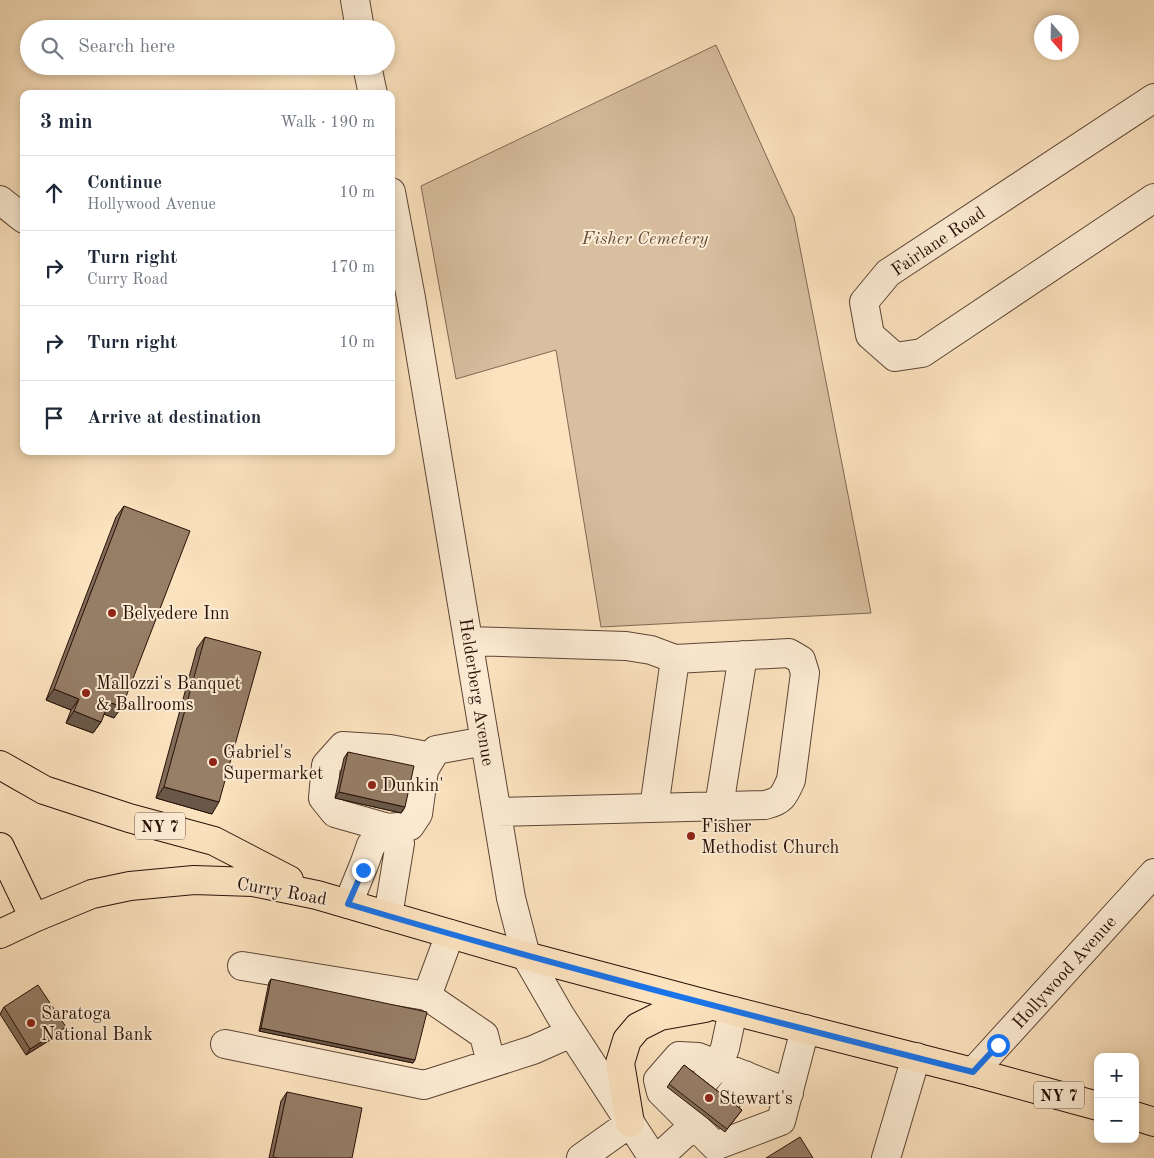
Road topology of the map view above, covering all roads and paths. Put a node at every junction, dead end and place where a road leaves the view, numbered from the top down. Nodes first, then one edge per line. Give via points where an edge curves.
1 (355, 0) edge
2 (358, 20) edge
3 (369, 75) edge
4 (371, 90) edge
5 (1154, 98) edge
6 (1154, 198) edge
7 (0, 200) edge
8 (395, 213) edge
9 (20, 217) edge
10 (468, 641) junction
11 (743, 655) junction
12 (674, 659) junction
13 (485, 742) junction
14 (432, 757) junction
15 (0, 765) edge
16 (719, 806) junction
17 (654, 808) junction
18 (496, 812) junction
19 (388, 828) junction
20 (0, 847) edge
21 (1154, 873) edge
22 (316, 895) junction
23 (348, 904) junction
24 (388, 916) junction
25 (34, 918) junction
26 (0, 934) edge
27 (450, 934) junction
28 (526, 956) junction
29 (242, 966) dead end
30 (428, 996) junction
31 (724, 1008) junction
32 (805, 1029) junction
33 (571, 1033) junction
34 (226, 1044) dead end
35 (916, 1057) junction
36 (491, 1063) junction
37 (973, 1072) junction
38 (789, 1093) junction
39 (702, 1105) junction
40 (1094, 1105) edge
41 (1139, 1117) edge
42 (1154, 1122) edge
43 (630, 1124) junction
44 (581, 1158) edge
45 (653, 1158) edge
46 (658, 1158) edge
47 (886, 1158) edge

1 - 2 street
3 - 4 street
5 - 6 street, Fairlane Road via 888,273 864,302 870,335 896,357 922,353
7 - 9 street
8 - 10 street, Helderberg Avenue
10 - 12 street via 626,646 651,650
10 - 13 street, Helderberg Avenue
11 - 12 street
11 - 16 street
11 - 16 street via 789,652 801,660 805,673 791,780 785,795 776,802
12 - 17 street
13 - 14 street via 436,750
13 - 18 street, Helderberg Avenue
14 - 19 street via 424,770 418,814 410,826
14 - 19 street via 390,749 343,746 326,765 323,798 335,813
15 - 22 main road, NY 7 via 44,790 214,841
16 - 17 street
17 - 18 street
18 - 28 street, Helderberg Avenue via 511,898
19 - 23 street via 371,844
19 - 24 street via 400,843
20 - 25 main road
21 - 37 street, Hollywood Avenue
22 - 23 main road, Curry Road / NY 7
22 - 25 main road, Curry Road / NY 7 via 253,882 194,880 130,886 92,894
23 - 24 main road, Curry Road / NY 7
24 - 27 main road, Curry Road / NY 7
25 - 26 main road, Curry Road
27 - 28 main road, Curry Road / NY 7
27 - 30 street
28 - 31 main road, Curry Road / NY 7
28 - 33 street, Helderberg Avenue
29 - 30 street
30 - 36 street via 484,1035
31 - 32 main road, Curry Road / NY 7
31 - 39 street via 725,1048
31 - 43 main road via 660,1016 638,1027 626,1040 620,1063
32 - 35 main road, Curry Road / NY 7
32 - 38 street
33 - 36 street via 533,1050
33 - 43 street, Helderberg Avenue
34 - 36 street via 424,1085
35 - 37 main road, Curry Road / NY 7
35 - 47 street
37 - 40 main road, Curry Road / NY 7
38 - 39 street via 745,1076
38 - 39 street via 781,1121 715,1146
39 - 46 street
41 - 42 main road
43 - 44 street
43 - 45 street, Helderberg Avenue

